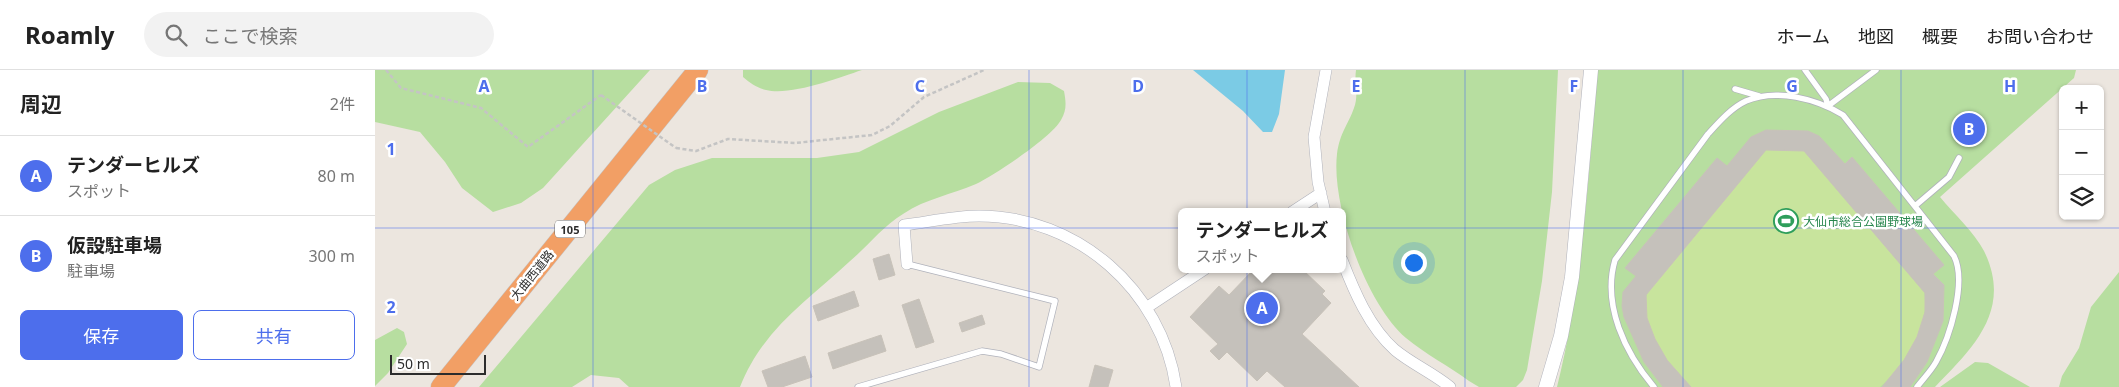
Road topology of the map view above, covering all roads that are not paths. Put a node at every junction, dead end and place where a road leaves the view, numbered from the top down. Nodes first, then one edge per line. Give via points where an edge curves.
1 (699, 70) edge
2 (1326, 70) edge
3 (1591, 70) edge
4 (1805, 70) edge
5 (1876, 70) edge
6 (1735, 89) dead end
7 (1761, 97) junction
8 (1828, 106) junction
9 (1959, 158) dead end
10 (1321, 193) junction
11 (1915, 206) junction
12 (1298, 208) edge
13 (1324, 208) edge
14 (907, 264) joint
15 (1346, 270) edge
16 (1199, 273) edge
17 (1146, 308) junction
18 (441, 387) edge
19 (858, 387) edge
20 (1176, 387) edge
21 (1450, 387) edge
22 (1546, 387) edge
23 (1654, 387) edge
24 (1917, 387) edge

1 - 18 highway, 大曲西道路 / 105
2 - 10 street via 1314,137
3 - 22 street via 1572,278 1561,336
4 - 8 lane via 1826,98
5 - 8 lane
6 - 7 lane
7 - 8 lane via 1802,99
7 - 23 lane via 1745,101 1723,117 1615,260 1611,276 1614,312 1635,363
8 - 11 lane via 1843,115
9 - 11 lane via 1949,177
10 - 12 street
10 - 13 street
11 - 24 lane via 1954,256 1960,279 1948,334 1935,363
14 - 17 street via 903,225 978,216 1031,223 1065,235 1094,252 1124,280
14 - 19 lane via 1055,301 1039,367 982,351
15 - 21 street via 1374,326 1395,350
16 - 17 street
17 - 20 street via 1163,338

